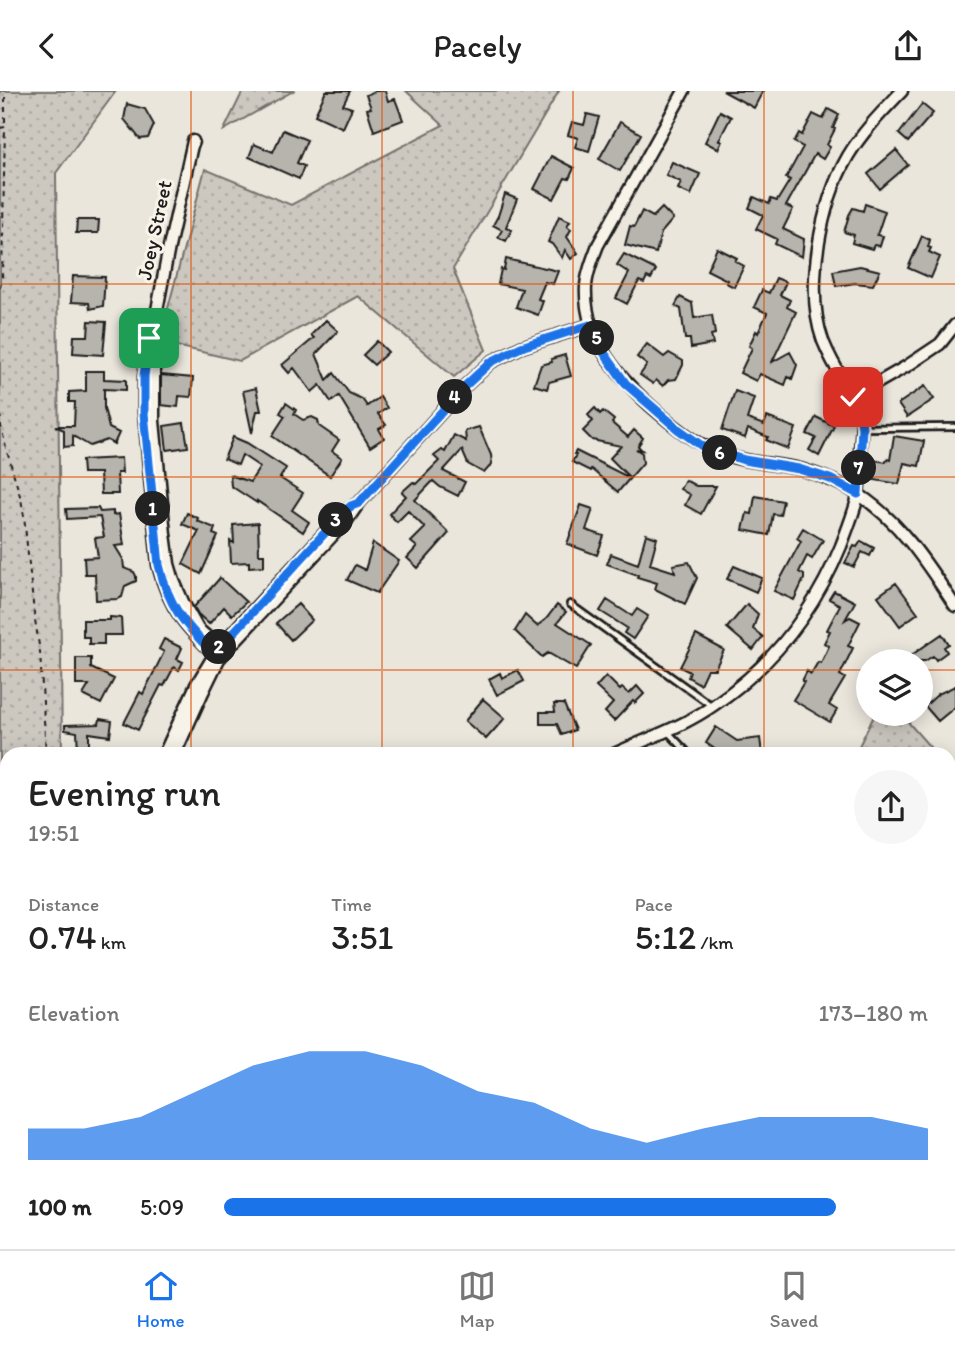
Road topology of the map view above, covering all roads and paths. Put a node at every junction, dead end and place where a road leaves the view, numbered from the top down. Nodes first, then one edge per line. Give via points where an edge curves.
1 (5, 91) edge
2 (684, 91) edge
3 (902, 91) edge
4 (5, 127) junction
5 (0, 128) edge
6 (193, 141) dead end
7 (0, 287) edge
8 (590, 325) junction
9 (955, 325) edge
10 (853, 397) junction
11 (0, 404) edge
12 (0, 420) edge
13 (955, 427) edge
14 (862, 428) junction
15 (858, 494) junction
16 (570, 604) dead end
17 (955, 605) edge
18 (219, 653) junction
19 (713, 706) junction
20 (668, 732) junction
21 (46, 747) edge
22 (167, 747) edge
23 (178, 747) edge
24 (631, 747) edge
25 (682, 747) edge

1 - 4 path
2 - 8 street via 598,246 586,285
3 - 10 street via 848,157 831,197 816,262 815,296 822,339
4 - 5 path
4 - 7 path
6 - 18 street, Joey Street via 149,338 144,413 163,586 187,625
8 - 15 street via 626,384 702,446 744,460 799,469
8 - 18 street via 521,347 491,362 359,503 343,513
9 - 10 street via 940,344
10 - 14 street
11 - 12 path
12 - 21 path via 24,516
13 - 14 lane
14 - 15 street
15 - 17 street via 888,517
15 - 19 street via 831,570 803,619 748,680
16 - 19 lane
18 - 22 street via 197,685
18 - 23 street
19 - 20 street
20 - 24 street
20 - 25 lane

